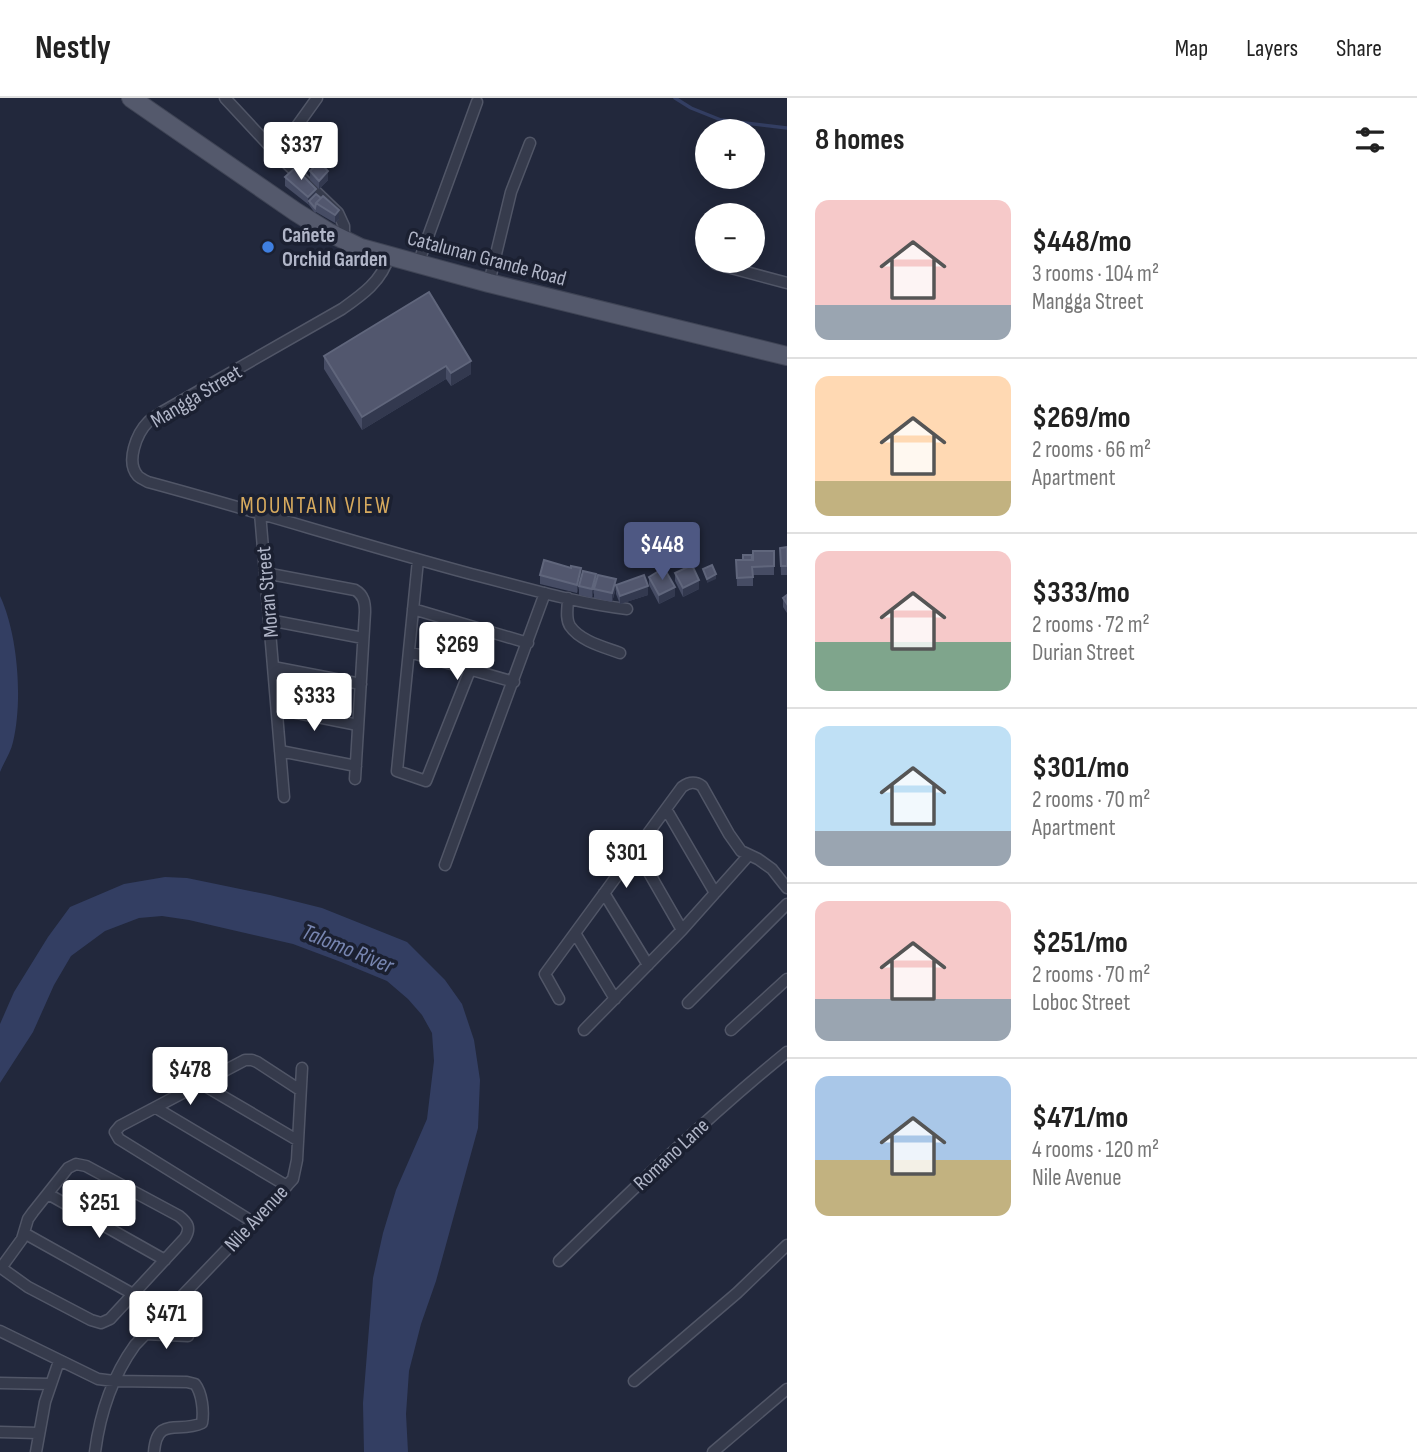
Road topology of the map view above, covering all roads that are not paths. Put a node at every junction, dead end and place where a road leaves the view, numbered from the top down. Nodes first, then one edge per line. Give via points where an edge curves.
1 (131, 98) edge
2 (225, 98) edge
3 (317, 98) edge
4 (477, 102) dead end
5 (530, 143) dead end
6 (277, 154) junction
7 (344, 241) junction
8 (389, 256) junction
9 (418, 264) junction
10 (750, 273) edge
11 (489, 283) junction
12 (787, 283) edge
13 (787, 356) edge
14 (260, 513) junction
15 (418, 560) junction
16 (265, 573) junction
17 (545, 593) junction
18 (568, 598) junction
19 (627, 608) dead end
20 (414, 609) junction
21 (269, 620) junction
22 (363, 638) junction
23 (528, 643) junction
24 (409, 652) junction
25 (620, 653) dead end
26 (273, 667) junction
27 (470, 670) junction
28 (513, 682) junction
29 (360, 684) junction
30 (277, 709) junction
31 (358, 725) junction
32 (281, 751) junction
33 (356, 766) junction
34 (355, 779) dead end
35 (285, 796) dead end
36 (666, 808) junction
37 (636, 850) junction
38 (748, 856) junction
39 (445, 865) dead end
40 (787, 888) edge
41 (604, 893) junction
42 (715, 893) junction
43 (787, 904) edge
44 (682, 930) junction
45 (575, 933) junction
46 (648, 965) junction
47 (787, 979) edge
48 (559, 999) dead end
49 (615, 999) junction
50 (688, 1003) dead end
51 (584, 1030) dead end
52 (731, 1030) dead end
53 (787, 1052) edge
54 (302, 1068) dead end
55 (200, 1083) junction
56 (300, 1090) junction
57 (156, 1108) junction
58 (297, 1140) junction
59 (287, 1186) junction
60 (48, 1194) junction
61 (253, 1223) junction
62 (24, 1233) junction
63 (787, 1245) edge
64 (165, 1260) junction
65 (559, 1261) dead end
66 (1, 1268) edge
67 (133, 1294) junction
68 (0, 1331) edge
69 (145, 1334) junction
70 (188, 1336) dead end
71 (59, 1360) junction
72 (114, 1381) junction
73 (634, 1381) dead end
74 (0, 1383) edge
75 (50, 1384) junction
76 (787, 1389) edge
77 (0, 1432) edge
78 (38, 1433) junction
79 (36, 1452) edge
80 (95, 1452) edge
81 (154, 1452) edge
82 (713, 1452) edge

1 - 7 main road, Catalunan Grande Road
2 - 6 street
3 - 6 street
4 - 9 street
5 - 11 street via 511,192
6 - 7 street via 338,213
7 - 8 main road, Catalunan Grande Road
8 - 9 main road, Catalunan Grande Road
8 - 14 street, Mangga Street via 381,275 351,303 162,412 137,438 133,459 138,476
9 - 11 main road, Catalunan Grande Road
10 - 12 street
11 - 13 main road, Catalunan Grande Road
14 - 15 street, Mangga Street
14 - 16 street, Moran Street
15 - 17 street, Mangga Street
15 - 20 street
16 - 21 street, Moran Street
16 - 22 street via 355,590 365,607
17 - 18 street, Mangga Street
17 - 23 street
18 - 19 street, Mangga Street
18 - 25 street via 570,626 588,640
20 - 23 street
20 - 24 street
21 - 22 street
21 - 26 street, Moran Street
22 - 29 street
23 - 28 street
24 - 27 street
24 - 27 street via 397,771 426,781
26 - 29 street
26 - 30 street, Moran Street
27 - 28 street
28 - 39 street
29 - 31 street
30 - 31 street
30 - 32 street, Moran Street
31 - 33 street
32 - 33 street
32 - 35 street, Moran Street
33 - 34 street
36 - 37 street
36 - 38 street via 687,783 698,783 736,845
36 - 42 street
37 - 41 street
37 - 44 street
38 - 40 street via 772,869
38 - 42 street
41 - 45 street
41 - 46 street
42 - 44 street
43 - 50 street
44 - 46 street
45 - 48 street via 545,974
45 - 49 street
46 - 49 street
47 - 52 street
49 - 51 street
53 - 65 street, Romano Lane
54 - 56 street, Nile Avenue
55 - 56 street via 248,1059
55 - 57 street
55 - 58 street
56 - 58 street, Nile Avenue
57 - 59 street
57 - 61 street via 120,1126 115,1132 119,1139
58 - 59 street, Nile Avenue via 295,1170
59 - 61 street, Nile Avenue
60 - 62 street via 28,1219
60 - 64 street
60 - 64 street via 68,1168 80,1164 179,1216 188,1224 188,1233
61 - 69 street, Nile Avenue
62 - 66 street
62 - 67 street
63 - 73 street
64 - 67 street
66 - 67 street via 28,1287 101,1323
68 - 71 street
69 - 70 street
69 - 72 street, Nile Avenue
71 - 72 street via 98,1379
71 - 75 street
72 - 80 street, Nile Avenue via 101,1416
72 - 81 street via 198,1386 202,1423 163,1429
74 - 75 street
75 - 78 street
76 - 82 street
77 - 78 street
78 - 79 street

